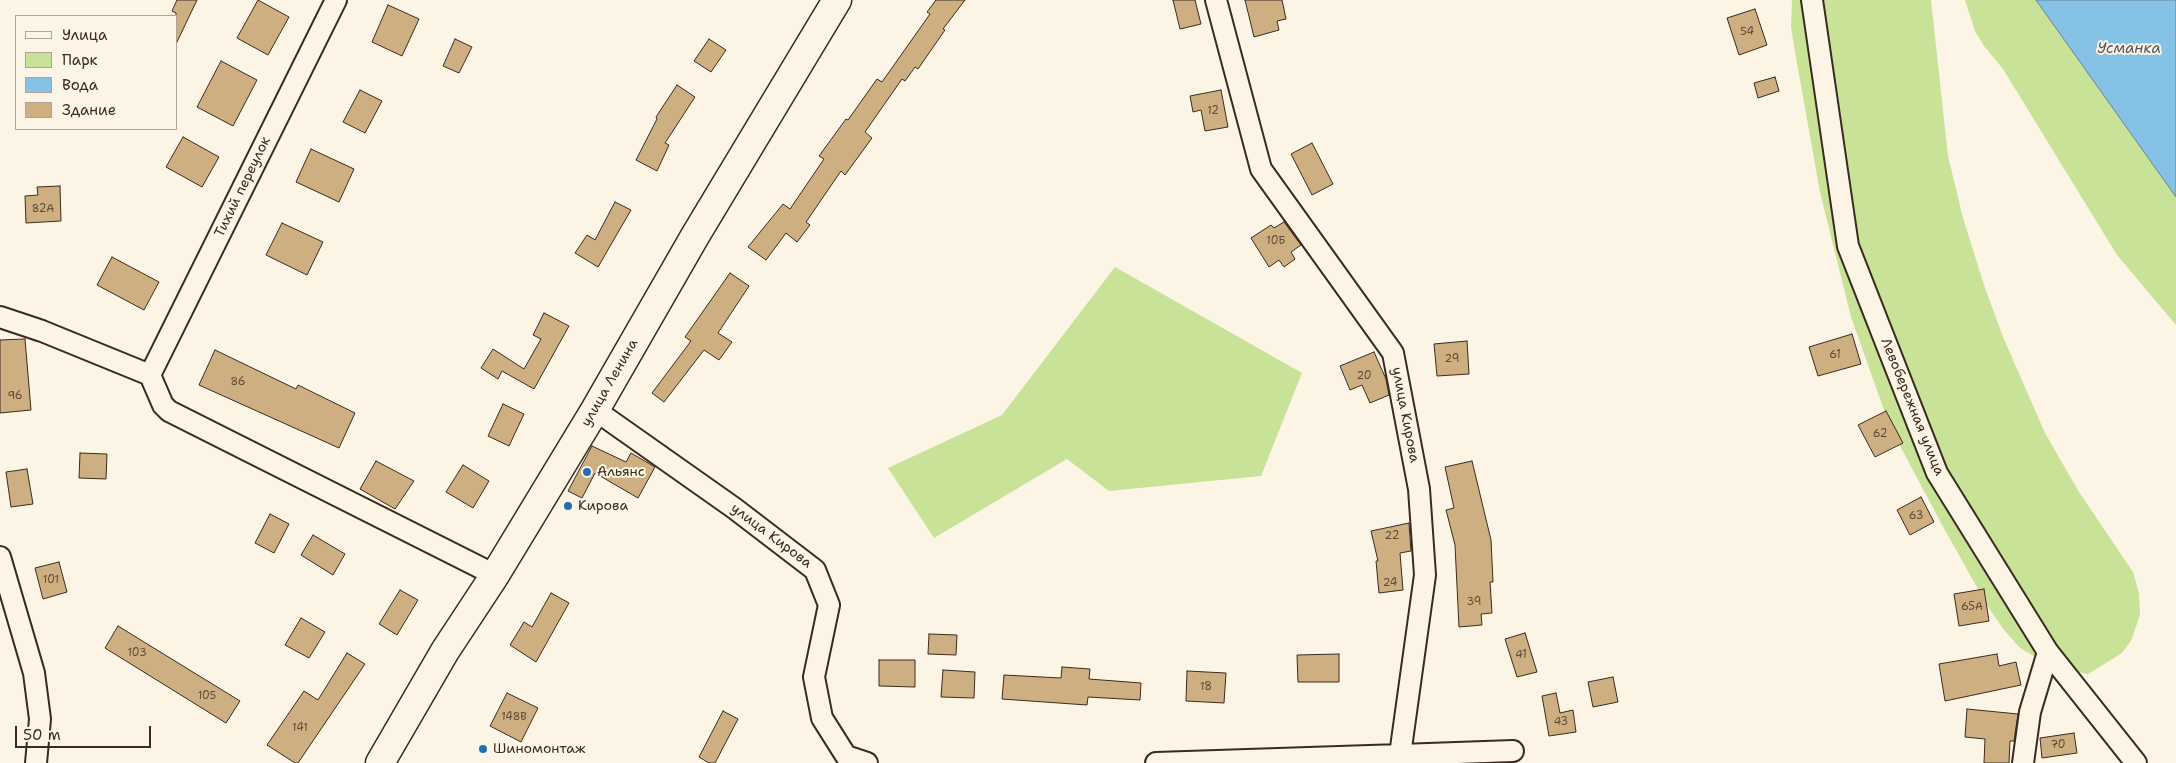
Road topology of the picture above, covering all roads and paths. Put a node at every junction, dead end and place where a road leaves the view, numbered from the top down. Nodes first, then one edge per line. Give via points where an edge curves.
1 (336, 0) edge
2 (837, 0) edge
3 (1216, 0) edge
4 (1812, 0) edge
5 (0, 317) edge
6 (150, 375) junction
7 (595, 410) junction
8 (0, 557) edge
9 (495, 575) junction
10 (2048, 652) junction
11 (1513, 751) dead end
12 (1401, 759) edge
13 (36, 763) edge
14 (380, 763) edge
15 (867, 763) edge
16 (1156, 763) edge
17 (2023, 763) edge
18 (2136, 763) edge

1 - 6 street, Тихий переулок
2 - 7 main road, улица Ленина via 700,227
3 - 12 street, улица Кирова via 1261,169 1393,353 1419,489 1425,575
4 - 10 street, Левобережная улица via 1848,246 1937,473
5 - 6 street via 42,330
6 - 9 street via 163,405 169,411
7 - 9 main road, улица Ленина
7 - 15 street, улица Кирова via 816,570 829,605 814,677 822,718 846,756
8 - 13 street via 34,673 40,719
9 - 14 main road, улица Ленина via 445,651
10 - 17 street via 2030,712
10 - 18 street, Левобережная улица
11 - 12 street
12 - 16 street

